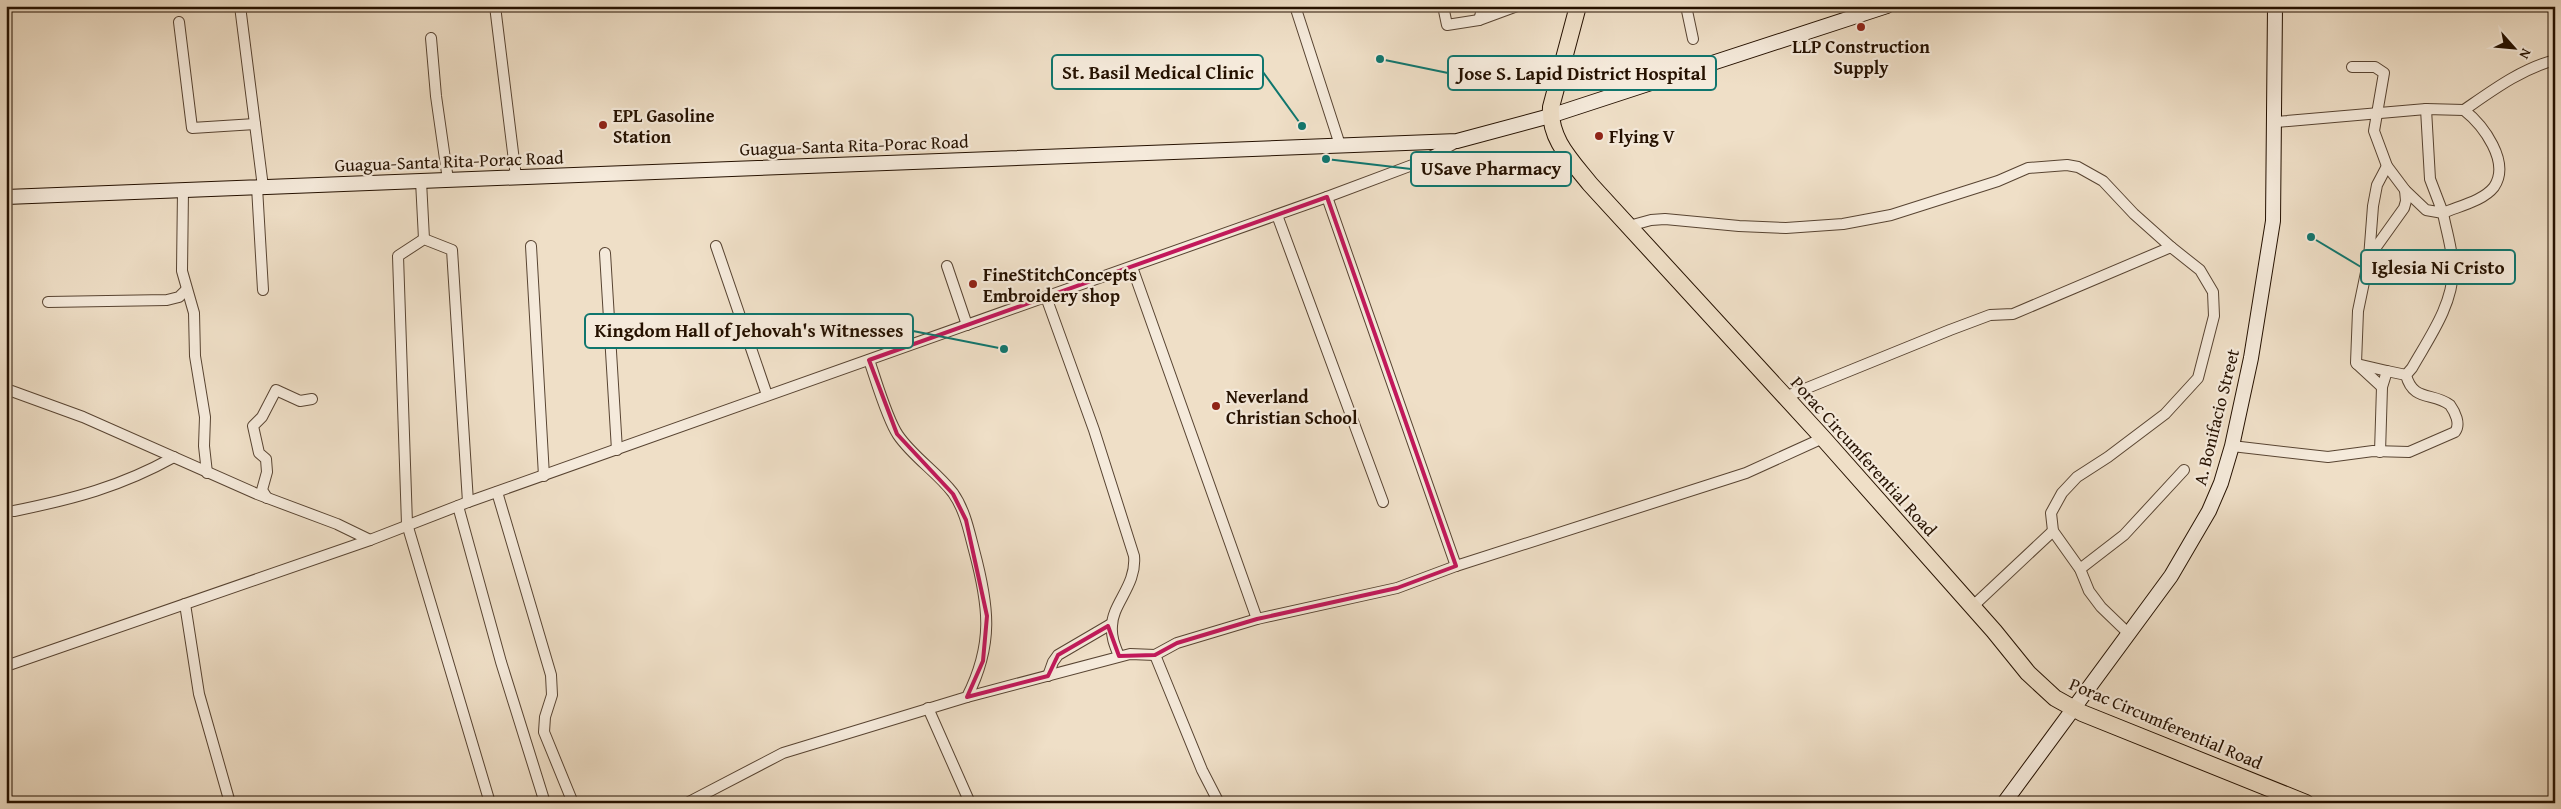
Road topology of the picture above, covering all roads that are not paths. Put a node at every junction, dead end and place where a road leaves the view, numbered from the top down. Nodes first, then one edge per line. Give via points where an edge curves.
1 (240, 6) edge
2 (496, 6) edge
3 (1295, 6) edge
4 (1443, 6) edge
5 (1483, 6) edge
6 (1517, 6) edge
7 (1578, 6) edge
8 (1686, 6) edge
9 (1887, 6) edge
10 (2275, 6) edge
11 (1479, 20) junction
12 (178, 22) dead end
13 (431, 38) dead end
14 (1694, 39) dead end
15 (2555, 60) edge
16 (2352, 67) dead end
17 (2426, 109) junction
18 (2464, 110) junction
19 (2376, 112) junction
20 (1550, 116) junction
21 (2276, 122) junction
22 (255, 124) junction
23 (1457, 141) junction
24 (1340, 145) junction
25 (2387, 166) junction
26 (516, 177) junction
27 (421, 180) junction
28 (448, 180) junction
29 (260, 187) junction
30 (184, 190) junction
31 (2405, 190) junction
32 (6, 196) edge
33 (1327, 197) junction
34 (2443, 212) junction
35 (1277, 215) junction
36 (1629, 226) junction
37 (424, 239) junction
38 (531, 246) dead end
39 (716, 246) dead end
40 (2171, 247) junction
41 (605, 253) dead end
42 (2369, 258) junction
43 (947, 266) dead end
44 (1132, 267) junction
45 (186, 290) junction
46 (263, 290) dead end
47 (1046, 297) junction
48 (48, 302) dead end
49 (967, 325) junction
50 (869, 360) junction
51 (2356, 363) junction
52 (2387, 371) junction
53 (2406, 375) junction
54 (2382, 386) junction
55 (6, 389) edge
56 (767, 395) junction
57 (1785, 397) junction
58 (312, 399) dead end
59 (1823, 438) junction
60 (2232, 446) junction
61 (617, 450) junction
62 (2380, 452) junction
63 (174, 457) junction
64 (2184, 470) dead end
65 (207, 473) junction
66 (544, 476) junction
67 (497, 492) junction
68 (267, 498) junction
69 (1383, 502) dead end
70 (463, 504) junction
71 (14, 511) dead end
72 (407, 524) junction
73 (2053, 531) junction
74 (370, 540) junction
75 (1456, 566) junction
76 (2080, 569) junction
77 (185, 604) junction
78 (1972, 607) junction
79 (1257, 619) junction
80 (1111, 624) junction
81 (2129, 634) junction
82 (1155, 654) junction
83 (1119, 656) junction
84 (6, 666) edge
85 (1048, 676) junction
86 (967, 698) junction
87 (928, 708) junction
88 (2073, 708) junction
89 (230, 803) edge
90 (490, 803) edge
91 (545, 803) edge
92 (573, 803) edge
93 (687, 803) edge
94 (970, 803) edge
95 (1219, 803) edge
96 (2004, 803) edge
97 (2306, 803) edge

1 - 22 street
2 - 26 street
3 - 24 street
4 - 11 street via 1447,25
5 - 11 street
6 - 11 street
7 - 20 main road, Porac Circumferential Road via 1552,96
8 - 14 street
9 - 20 main road, Guagua-Santa Rita-Porac Road
10 - 21 main road, A. Bonifacio Street
12 - 22 street via 192,128
13 - 28 street
15 - 18 street via 2537,65
16 - 19 street via 2375,67 2384,73
17 - 18 street
17 - 19 street
17 - 34 street via 2430,179
18 - 34 street via 2489,138 2499,170 2494,186 2480,198
19 - 21 street
19 - 25 street via 2374,131
20 - 23 main road, Guagua-Santa Rita-Porac Road
20 - 36 main road, Porac Circumferential Road via 1559,144
21 - 60 main road, A. Bonifacio Street via 2273,221 2266,277
22 - 29 street
23 - 24 main road, Guagua-Santa Rita-Porac Road
23 - 33 street via 1423,161
24 - 26 main road, Guagua-Santa Rita-Porac Road
25 - 31 street
25 - 42 street via 2373,206
26 - 28 main road, Guagua-Santa Rita-Porac Road
27 - 28 main road, Guagua-Santa Rita-Porac Road
27 - 29 main road, Guagua-Santa Rita-Porac Road
27 - 37 street
29 - 30 main road, Guagua-Santa Rita-Porac Road
29 - 46 street
30 - 32 main road, Guagua-Santa Rita-Porac Road
30 - 45 street via 182,271
31 - 34 street via 2426,210
31 - 42 street via 2404,208
33 - 35 street
33 - 75 street
34 - 53 street via 2453,268 2450,289 2442,314
35 - 44 street
35 - 69 street
36 - 40 street via 1665,219 1786,228 1843,224 1891,215 1998,181 2028,168 2067,165 2078,167 2103,181
36 - 57 main road, Porac Circumferential Road
37 - 70 street via 452,250
37 - 72 street via 398,256
38 - 66 street
39 - 56 street
40 - 57 street via 2013,314 1990,315
40 - 73 street via 2200,270 2213,292 2214,316 2198,378 2165,414 2077,477 2062,493 2051,513
41 - 61 street
42 - 51 street via 2358,311
43 - 49 street
44 - 47 street
44 - 79 street
45 - 48 street via 179,297 168,300
45 - 65 street via 194,312 195,356 206,417 204,446
47 - 49 street
47 - 80 street via 1094,430 1134,556 1132,577
49 - 50 street
50 - 56 street
50 - 86 street via 897,434 953,494 966,520 980,572 987,616 983,661
51 - 52 street
51 - 54 street
52 - 53 street
52 - 54 street
53 - 62 street via 2417,392 2450,405 2458,428 2409,452
54 - 62 street
55 - 63 street via 83,417
56 - 61 street
57 - 59 main road, Porac Circumferential Road
58 - 68 street via 300,401 276,390 254,426 259,453 266,459 267,472 262,490
59 - 75 street via 1746,473
59 - 78 main road, Porac Circumferential Road
60 - 62 street via 2328,457
60 - 81 main road, A. Bonifacio Street via 2221,483 2205,518 2171,576
61 - 66 street
63 - 65 street
63 - 71 street via 116,486
64 - 76 street via 2124,535
65 - 68 street
66 - 67 street
67 - 70 street
67 - 92 street via 550,675 552,694 544,732
68 - 74 street
70 - 72 street
70 - 91 street via 498,653
72 - 74 street
72 - 90 street
73 - 76 street
73 - 78 street
74 - 77 street
75 - 79 street via 1397,588
76 - 81 street via 2089,590 2101,606
77 - 84 street
77 - 89 street via 199,694
78 - 88 main road, Porac Circumferential Road via 2028,673 2047,692
79 - 82 street via 1178,643
80 - 83 street
80 - 85 street via 1058,655
81 - 88 main road, A. Bonifacio Street
82 - 83 street
82 - 95 street via 1202,770
83 - 85 street
85 - 86 street
86 - 87 street
87 - 93 street via 783,753
87 - 94 street
88 - 96 main road, A. Bonifacio Street
88 - 97 main road, Porac Circumferential Road

